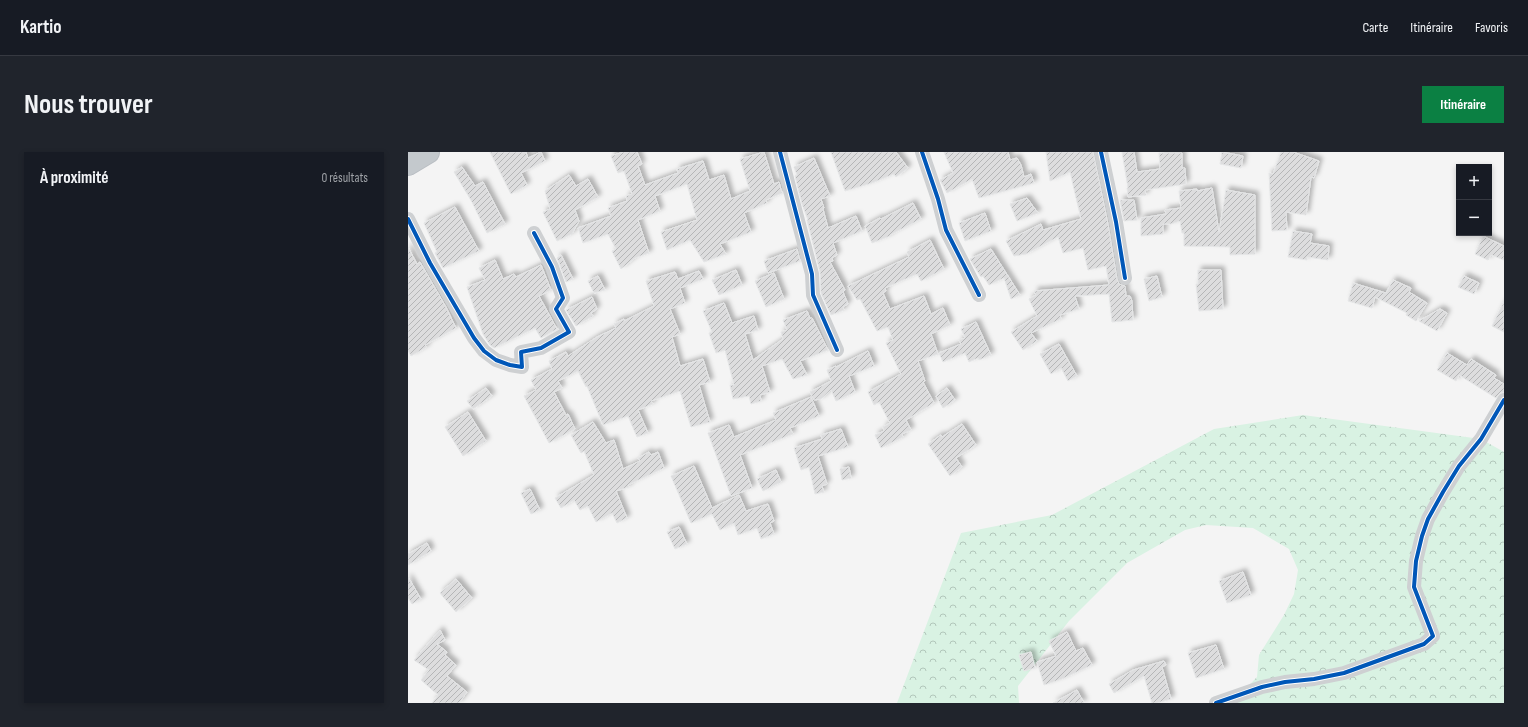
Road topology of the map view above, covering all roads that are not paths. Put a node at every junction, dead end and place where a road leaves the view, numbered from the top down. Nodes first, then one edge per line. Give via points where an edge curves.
1 (428, 152) edge
2 (780, 152) edge
3 (922, 152) edge
4 (1101, 152) edge
5 (408, 164) edge
6 (408, 220) edge
7 (534, 233) dead end
8 (1125, 278) dead end
9 (980, 294) dead end
10 (838, 350) dead end
11 (1504, 400) edge
12 (1216, 703) edge

1 - 5 highway
2 - 10 street via 812,274 813,295
3 - 9 street via 946,230
4 - 8 street
6 - 7 street via 430,263 484,351 496,360 522,367 521,352 541,348 569,332 556,309 563,298 552,267
11 - 12 street via 1481,439 1459,466 1443,492 1422,536 1416,561 1414,587 1433,636 1424,644 1344,673 1262,687

